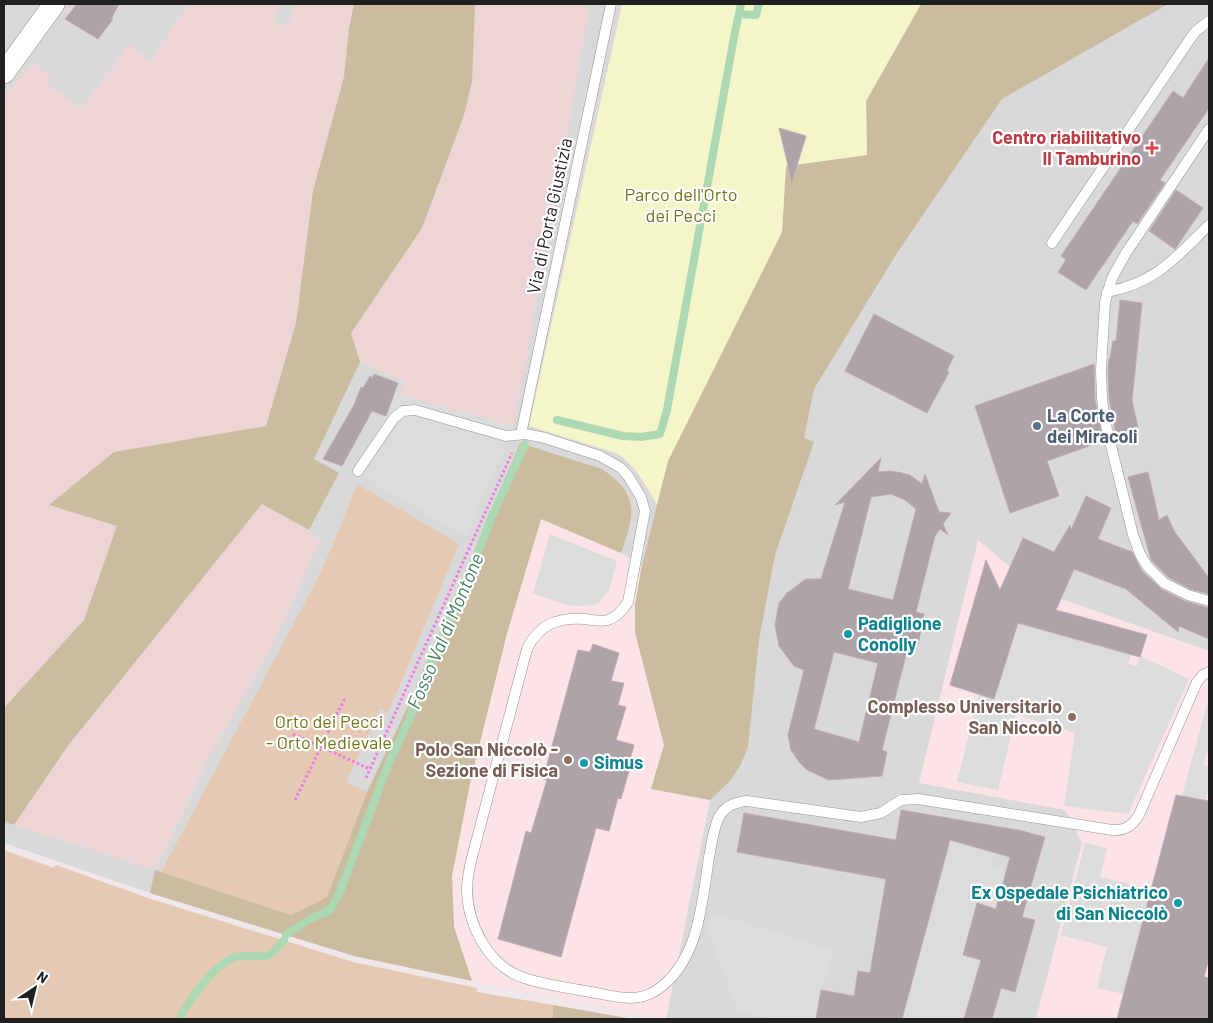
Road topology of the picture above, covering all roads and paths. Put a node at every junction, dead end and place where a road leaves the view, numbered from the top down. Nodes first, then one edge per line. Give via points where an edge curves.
1 (54, 4) edge
2 (611, 4) edge
3 (1209, 22) edge
4 (4, 73) edge
5 (1209, 129) edge
6 (1209, 226) edge
7 (1052, 243) dead end
8 (1107, 292) junction
9 (520, 434) junction
10 (358, 471) dead end
11 (1209, 601) edge
12 (1209, 672) edge
13 (345, 698) dead end
14 (293, 734) dead end
15 (321, 747) junction
16 (370, 769) junction
17 (366, 778) dead end
18 (295, 800) dead end

1 - 4 street
2 - 9 lane, Via di Porta Giustizia
3 - 7 lane via 1190,39
5 - 8 lane via 1126,253
6 - 8 lane via 1157,273 1133,286
8 - 11 lane via 1102,399 1133,535 1143,561 1158,578 1179,592
9 - 10 lane via 506,436 406,410 388,424
9 - 12 lane via 545,438 600,456 614,464 628,476 646,511 628,602 621,612 607,620 563,619 545,627 527,649 467,887 477,933 485,947 500,964 523,977 615,996 644,997 656,991 678,970 691,946 718,817 731,804 747,801 861,817 881,813 901,800 918,799 1125,830 1139,815 1197,682
9 - 16 path
13 - 15 path
14 - 15 path
15 - 16 path
15 - 18 path
16 - 17 path

